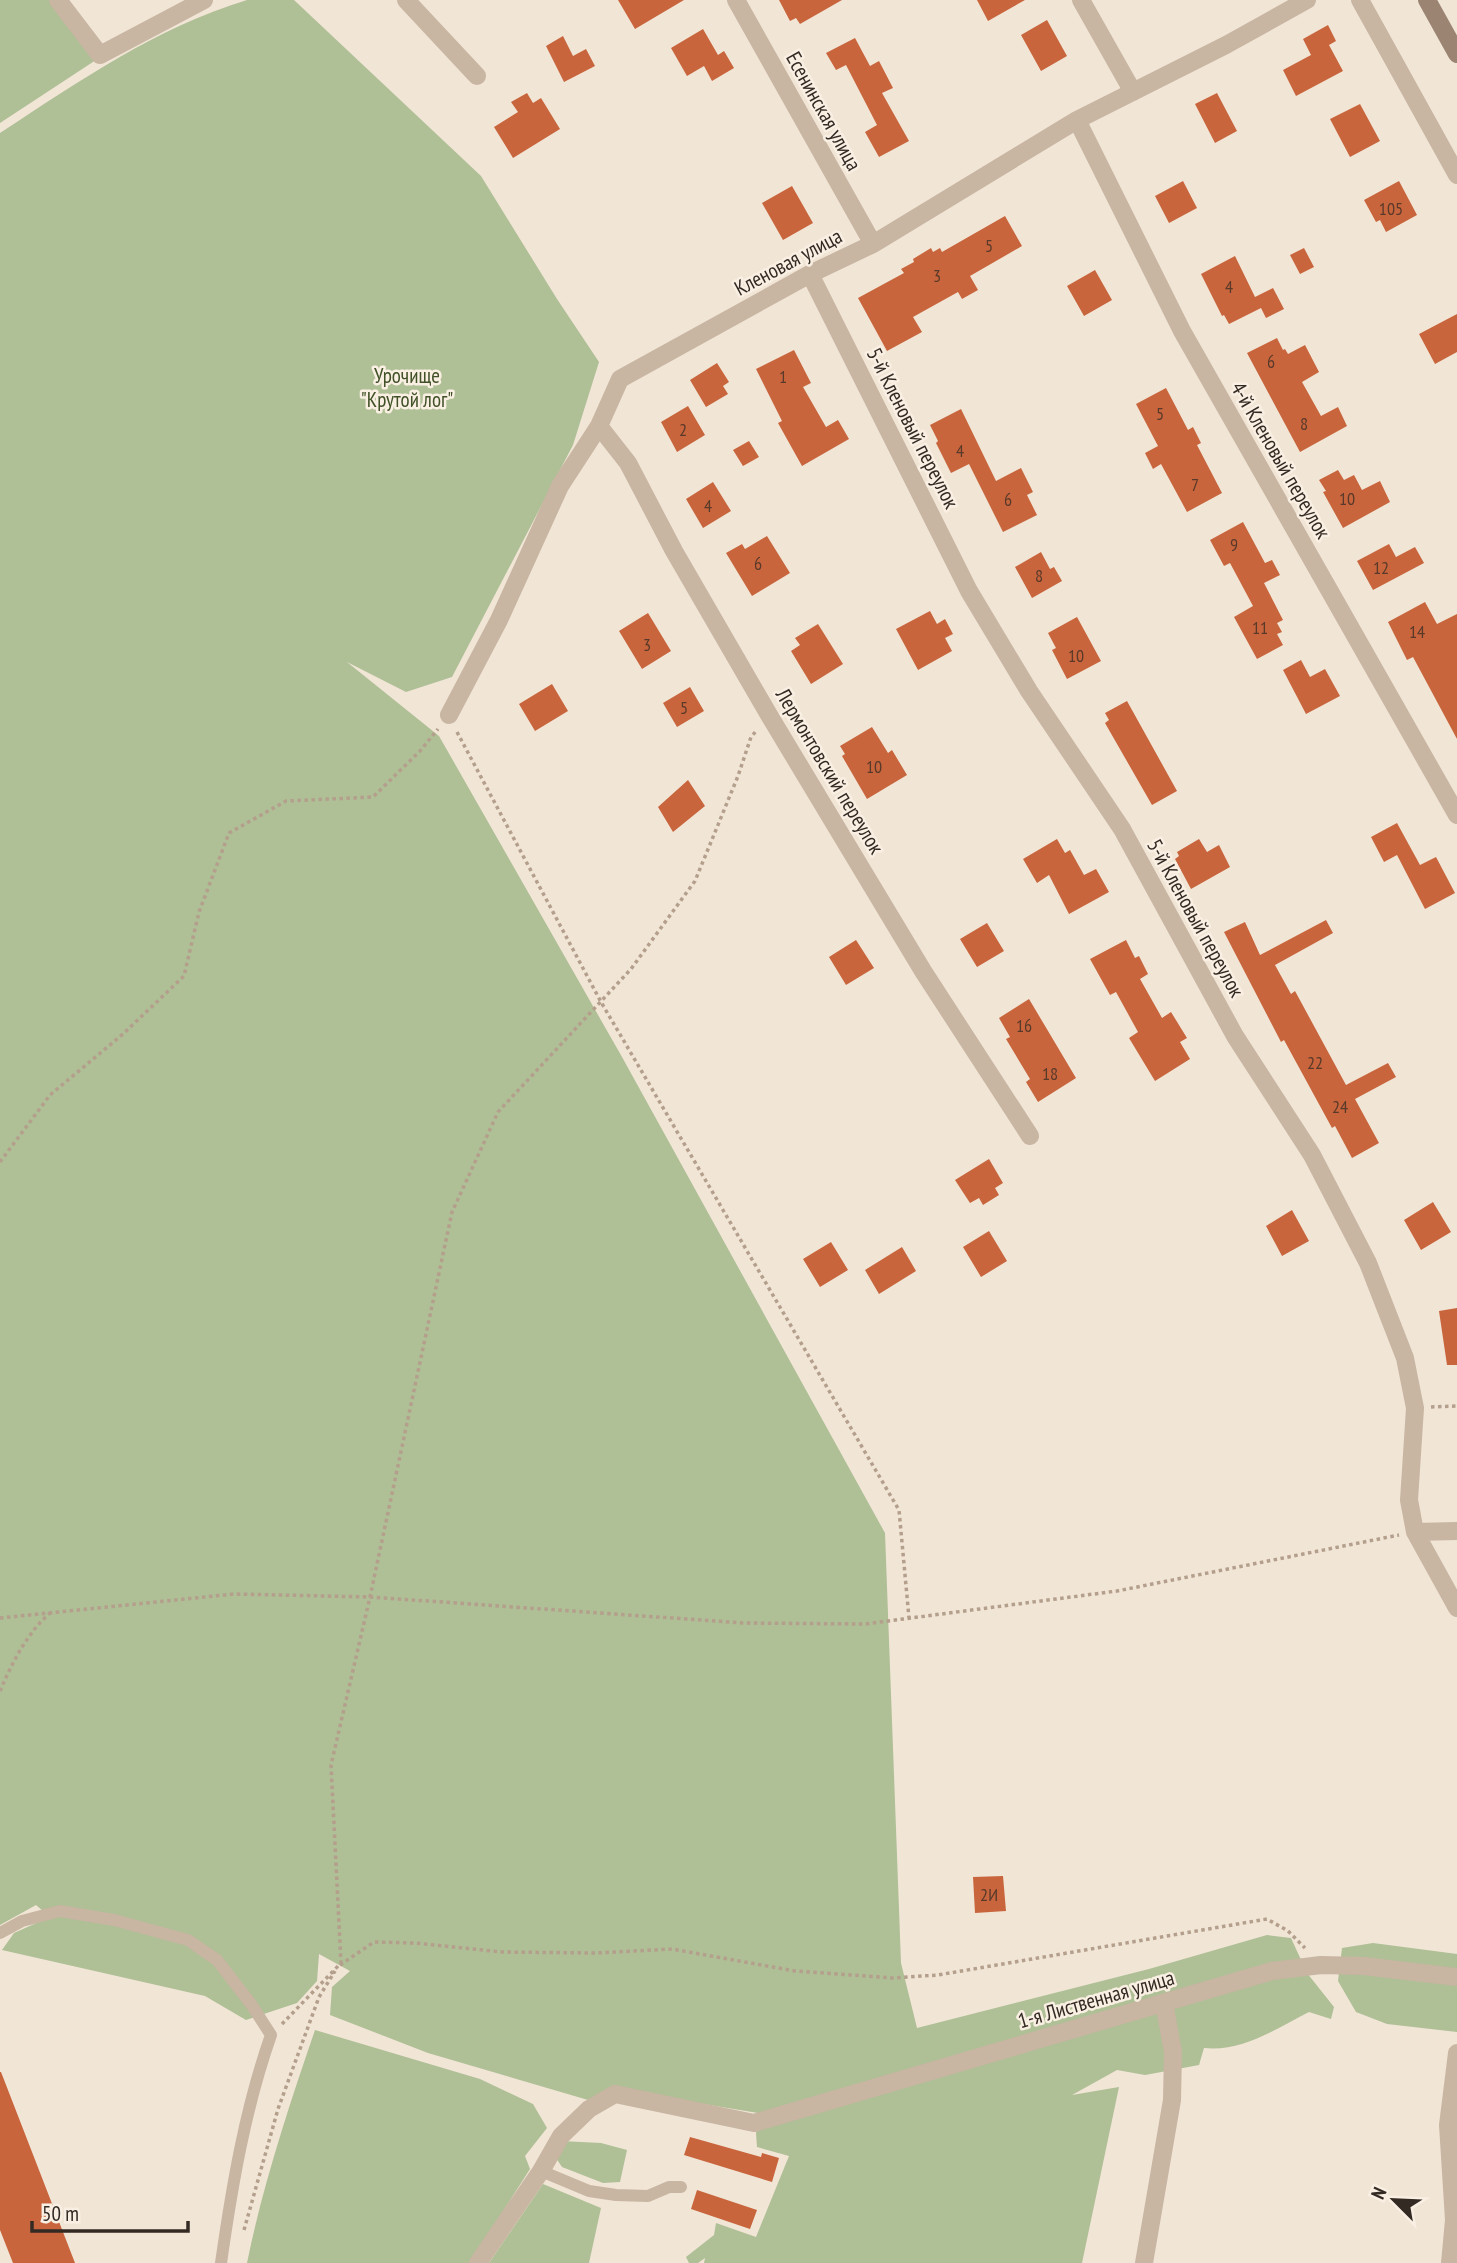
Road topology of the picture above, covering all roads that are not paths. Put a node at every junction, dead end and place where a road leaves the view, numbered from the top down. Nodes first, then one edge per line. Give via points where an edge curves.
1 (58, 0) edge
2 (204, 0) edge
3 (406, 0) edge
4 (736, 0) edge
5 (1082, 0) edge
6 (1307, 0) edge
7 (1360, 0) edge
8 (1427, 0) edge
9 (1457, 54) edge
10 (477, 76) dead end
11 (1133, 92) junction
12 (1077, 120) junction
13 (1457, 175) edge
14 (873, 244) junction
15 (810, 274) junction
16 (599, 426) junction
17 (449, 715) road end
18 (1457, 815) edge
19 (1030, 1136) dead end
20 (1457, 1531) edge
21 (1415, 1532) junction
22 (1457, 1608) edge
23 (0, 1933) edge
24 (1457, 1977) edge
25 (1164, 2003) junction
26 (1457, 2053) edge
27 (541, 2171) junction
28 (681, 2188) dead end
29 (221, 2263) edge
30 (478, 2263) edge
31 (1144, 2263) edge
32 (1450, 2263) edge

1 - 2 street via 100,55
3 - 10 street
4 - 14 street, Есенинская улица
5 - 11 street
6 - 11 street, Кленовая улица
7 - 13 street
8 - 9 main road
11 - 12 street, Кленовая улица
12 - 14 street, Кленовая улица
12 - 18 street, 4-й Кленовый переулок via 1182,331
14 - 15 street, Кленовая улица
15 - 16 street, Кленовая улица via 620,379
15 - 21 street, 5-й Кленовый переулок via 969,591 1029,691 1122,829 1235,1036 1312,1155 1368,1263 1405,1358 1415,1408 1409,1500
16 - 17 street, Кленовая улица via 560,486 499,620
16 - 19 street, Лермонтовский переулок via 628,463 769,715 923,971
20 - 21 street
21 - 22 street, 5-й Кленовый переулок
23 - 29 lane via 60,1910 188,1940 217,1960 251,2004 271,2035 233,2181
24 - 25 street, 1-я Лиственная улица via 1321,1965 1272,1971
25 - 27 street, 1-я Лиственная улица via 754,2123 615,2095 589,2109 561,2136
25 - 31 street via 1173,2052 1172,2100
26 - 32 street via 1448,2125 1454,2220
27 - 28 lane via 616,2195 648,2196 668,2187
27 - 30 street

